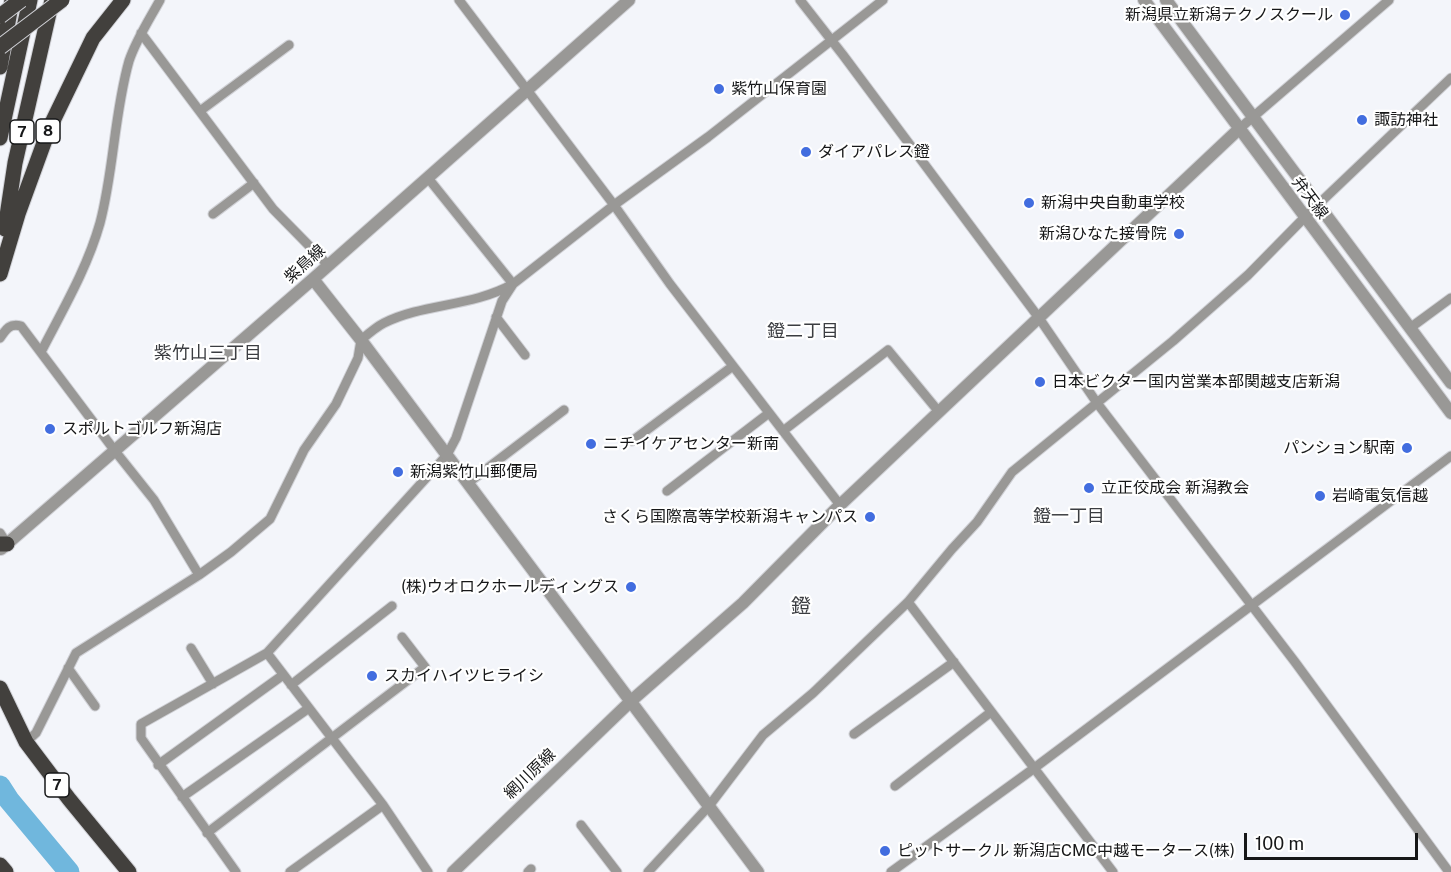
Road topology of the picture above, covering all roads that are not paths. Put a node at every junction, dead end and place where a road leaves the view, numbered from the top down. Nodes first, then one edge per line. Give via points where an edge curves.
1 (12, 0) edge
2 (52, 0) edge
3 (62, 0) edge
4 (123, 0) edge
5 (160, 0) edge
6 (459, 0) edge
7 (629, 0) edge
8 (800, 0) edge
9 (883, 0) edge
10 (1144, 0) edge
11 (1166, 0) edge
12 (1389, 0) edge
13 (30, 7) edge
14 (0, 16) edge
15 (141, 33) junction
16 (831, 40) junction
17 (289, 45) dead end
18 (0, 47) edge
19 (0, 55) edge
20 (0, 68) edge
21 (1451, 78) edge
22 (526, 91) junction
23 (200, 111) junction
24 (1253, 117) junction
25 (1239, 129) junction
26 (0, 138) edge
27 (15, 163) junction
28 (428, 178) junction
29 (254, 183) junction
30 (1318, 204) junction
31 (614, 205) junction
32 (213, 214) dead end
33 (1304, 218) junction
34 (0, 221) edge
35 (328, 265) junction
36 (0, 266) edge
37 (0, 274) edge
38 (313, 279) junction
39 (513, 284) junction
40 (1451, 298) edge
41 (496, 317) junction
42 (1039, 318) junction
43 (1410, 327) junction
44 (0, 338) edge
45 (361, 339) junction
46 (41, 352) junction
47 (525, 356) dead end
48 (733, 366) junction
49 (1447, 368) edge
50 (1451, 383) edge
51 (1097, 403) junction
52 (564, 410) dead end
53 (939, 412) junction
54 (769, 413) junction
55 (1451, 413) edge
56 (783, 431) junction
57 (632, 441) dead end
58 (115, 451) junction
59 (447, 455) junction
60 (1451, 456) edge
61 (468, 483) junction
62 (667, 491) dead end
63 (840, 505) junction
64 (2, 543) edge
65 (199, 575) junction
66 (908, 603) junction
67 (1252, 604) junction
68 (392, 606) dead end
69 (402, 637) dead end
70 (191, 648) dead end
71 (267, 653) junction
72 (954, 662) junction
73 (68, 668) junction
74 (283, 675) junction
75 (213, 684) junction
76 (291, 685) junction
77 (0, 688) edge
78 (631, 701) junction
79 (95, 706) dead end
80 (4, 707) edge
81 (309, 708) junction
82 (991, 712) junction
83 (854, 734) dead end
84 (332, 738) junction
85 (26, 742) junction
86 (158, 765) junction
87 (1034, 769) junction
88 (895, 786) dead end
89 (182, 797) junction
90 (383, 805) junction
91 (709, 806) junction
92 (580, 825) dead end
93 (207, 833) junction
94 (0, 865) edge
95 (757, 871) edge
96 (6, 872) edge
97 (129, 872) edge
98 (236, 872) edge
99 (290, 872) edge
100 (428, 872) edge
101 (453, 872) edge
102 (617, 872) edge
103 (648, 872) edge
104 (891, 872) edge
105 (1113, 872) edge
106 (1449, 872) edge

1 - 20 highway
2 - 27 highway, 7
3 - 13 highway, bridge
4 - 37 highway, 8 via 93,38 49,129
5 - 15 street
6 - 22 street
7 - 22 street, 紫鳥線
8 - 16 street
9 - 16 street
10 - 25 street, 弁天線
11 - 24 street, 弁天線
12 - 24 street
13 - 14 highway, bridge
13 - 18 highway, bridge via 21,31
13 - 19 highway, bridge
13 - 26 highway, 7
15 - 23 street
15 - 46 street via 122,89 100,223 80,274
16 - 31 street
16 - 42 street
17 - 23 street
21 - 30 street
22 - 28 street, 紫鳥線
22 - 31 street
23 - 29 street
24 - 25 street
24 - 30 street, 弁天線
25 - 33 street, 弁天線
25 - 42 street, 網川原線
27 - 34 highway
27 - 36 highway, 7
28 - 35 street, 紫鳥線
28 - 39 street
29 - 32 street
29 - 35 street via 273,209
30 - 33 street
30 - 43 street, 弁天線
31 - 39 street
31 - 48 street
33 - 51 street via 1215,304
33 - 55 street, 弁天線
35 - 38 street, 紫鳥線
38 - 45 street
38 - 58 street, 紫鳥線
39 - 41 street
39 - 45 street via 485,297 399,317
40 - 43 street
41 - 47 street
41 - 59 street
42 - 51 street
42 - 53 street, 網川原線
43 - 49 street, 弁天線
44 - 46 street via 7,327 21,326
45 - 59 street
45 - 65 street via 358,358 336,404 304,450 270,519
46 - 58 street
48 - 54 street
48 - 57 street
49 - 50 street, 弁天線
51 - 66 street via 1012,472 977,522
51 - 67 street
52 - 61 street
53 - 56 street via 888,350
53 - 63 street, 網川原線
54 - 56 street
54 - 62 street
56 - 63 street
58 - 64 street, 紫鳥線
58 - 65 street via 154,500
59 - 61 street
59 - 71 street
60 - 67 street
61 - 78 street
63 - 78 street, 網川原線 via 743,603
65 - 73 street via 75,653
66 - 72 street
66 - 91 street via 763,735
67 - 87 street
67 - 106 street
68 - 76 street
69 - 84 street via 425,667
70 - 75 street
71 - 74 street
71 - 75 street
72 - 82 street
72 - 83 street
73 - 79 street
73 - 85 street via 36,732
74 - 76 street
74 - 86 street
75 - 86 street via 141,724 141,738
76 - 81 street
77 - 80 highway, 7
78 - 91 street
78 - 101 street, 網川原線
80 - 85 highway, 7
81 - 84 street
81 - 89 street
82 - 87 street
82 - 88 street
84 - 90 street
84 - 93 street
85 - 97 highway, 7
86 - 89 street
87 - 104 street
87 - 105 street
89 - 93 street
90 - 99 street
90 - 100 street
91 - 95 street
91 - 103 street
92 - 102 street
93 - 98 street
94 - 96 highway

